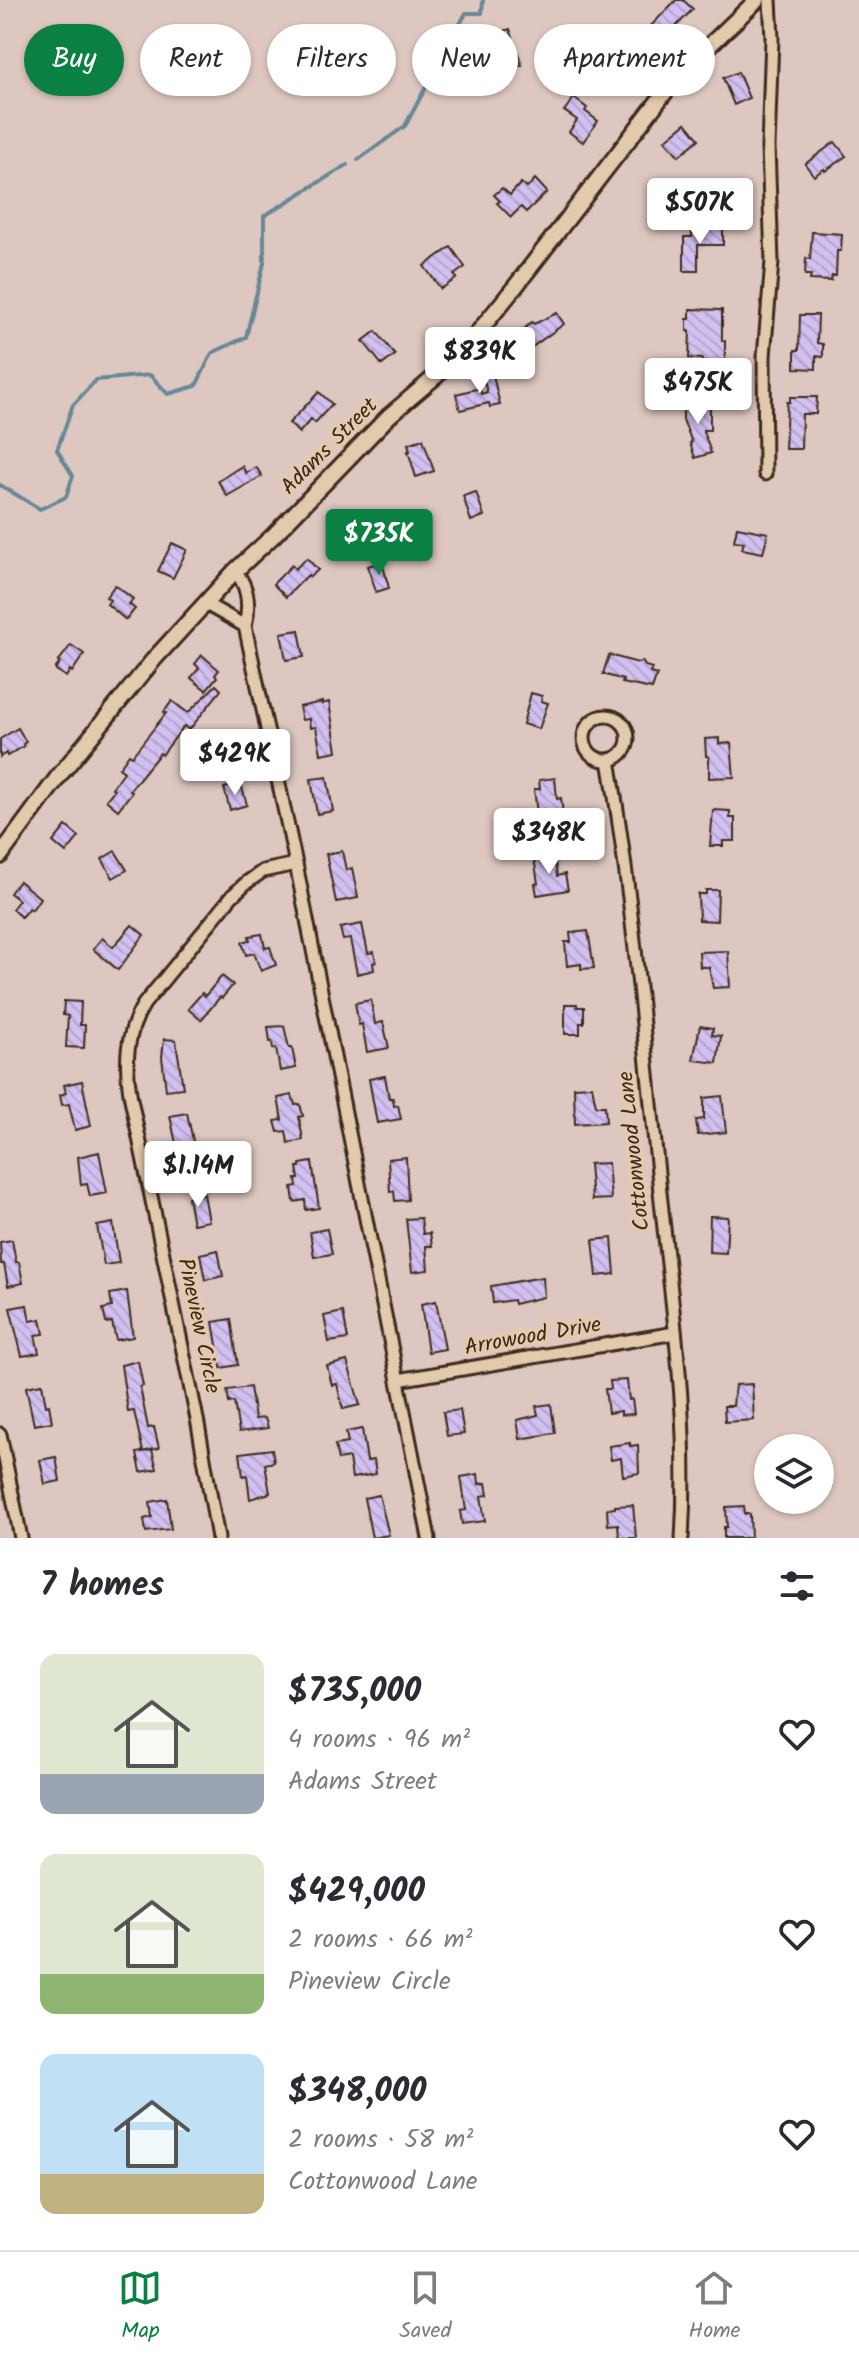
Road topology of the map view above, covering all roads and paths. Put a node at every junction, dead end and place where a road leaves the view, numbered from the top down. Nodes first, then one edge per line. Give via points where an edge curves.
1 (757, 0) edge
2 (770, 0) edge
3 (765, 474) dead end
4 (235, 571) junction
5 (206, 604) junction
6 (245, 626) junction
7 (609, 760) junction
8 (0, 856) edge
9 (296, 864) junction
10 (675, 1333) junction
11 (398, 1380) junction
12 (0, 1434) edge
13 (21, 1538) edge
14 (218, 1538) edge
15 (429, 1538) edge
16 (682, 1538) edge

1 - 4 street, Adams Street via 666,91 476,335
2 - 3 street via 772,262 764,356
4 - 5 street, Adams Street
4 - 6 street via 246,589
5 - 6 street
5 - 8 street, Adams Street via 155,658
6 - 9 street
7 - 7 street via 624,752 628,735 619,721 602,717 588,726 584,742 593,756
7 - 10 street, Cottonwood Lane via 631,911
9 - 11 street
9 - 14 street, Pineview Circle via 263,871 232,896 144,1004 128,1047 133,1110
10 - 11 street, Arrowood Drive
10 - 16 street, Cottonwood Lane via 685,1451
11 - 15 street
12 - 13 street

